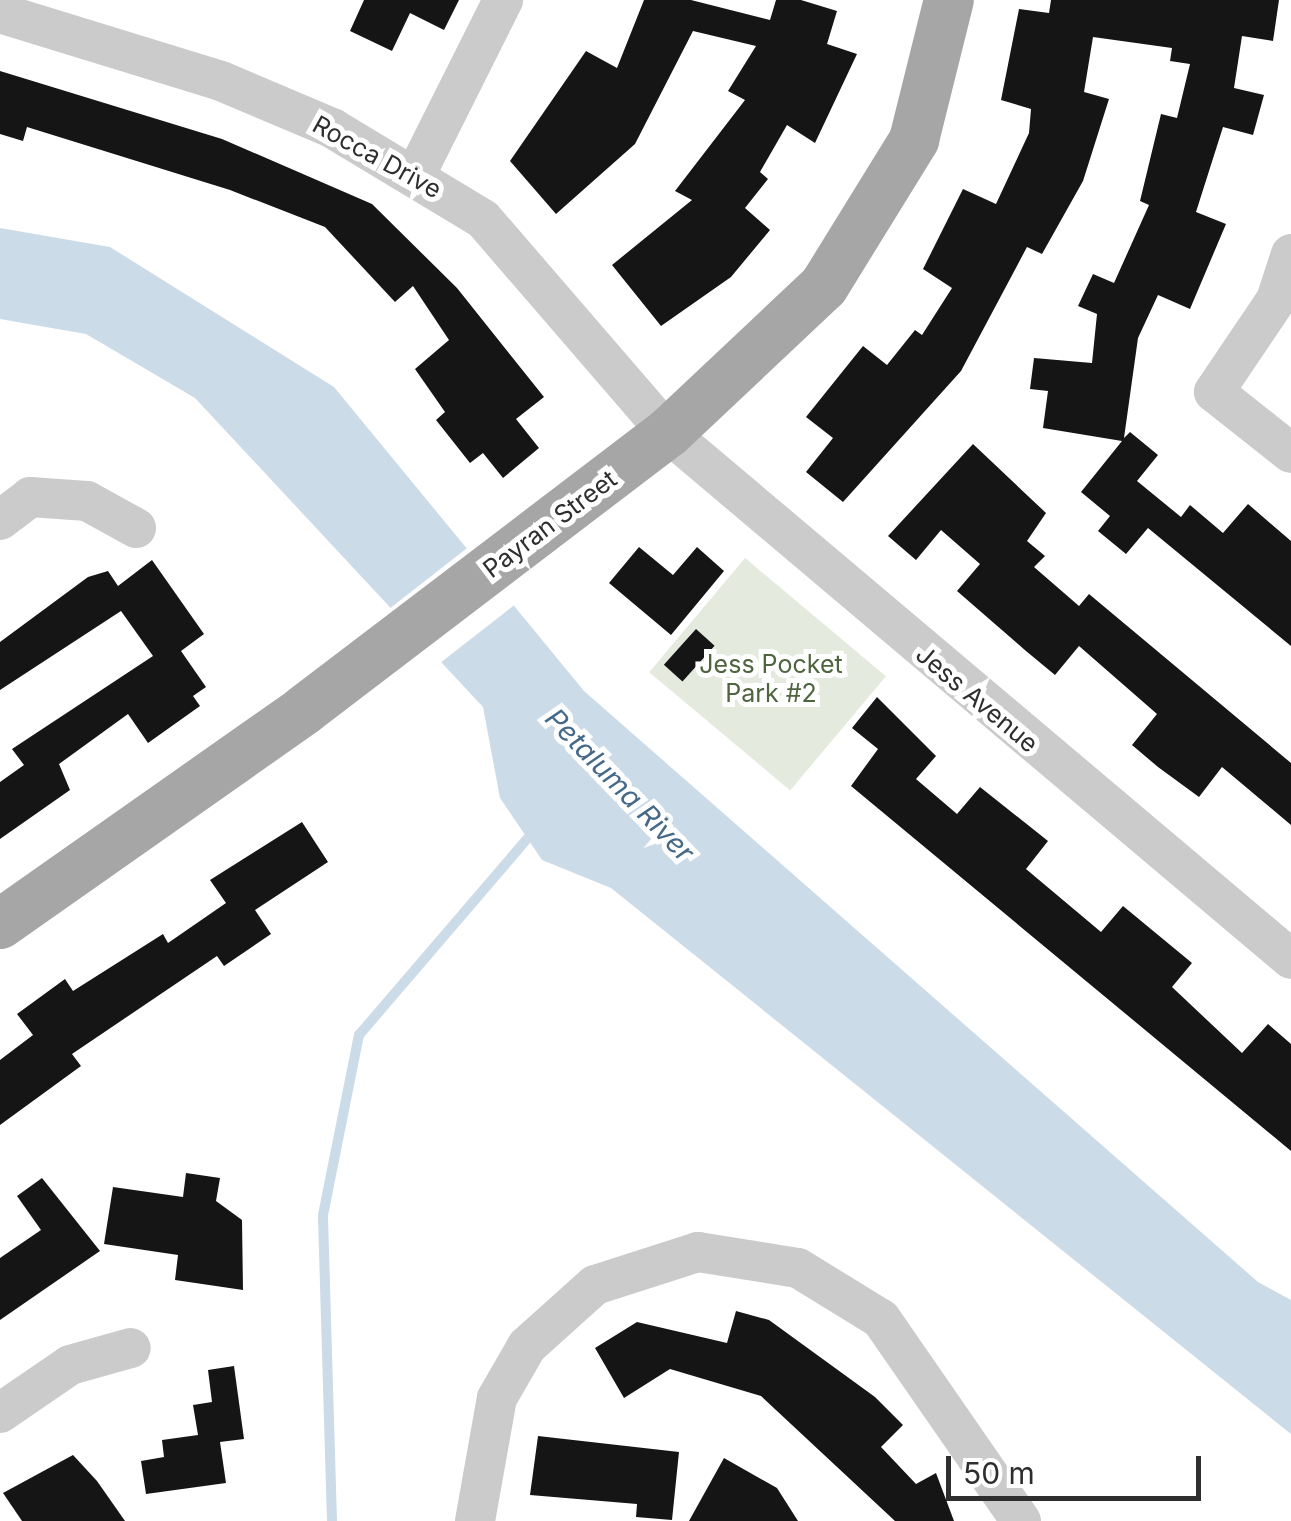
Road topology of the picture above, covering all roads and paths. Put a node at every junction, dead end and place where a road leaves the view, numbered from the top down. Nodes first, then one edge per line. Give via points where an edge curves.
1 (503, 0) edge
2 (949, 0) edge
3 (0, 13) edge
4 (49, 13) edge
5 (415, 176) junction
6 (1291, 254) edge
7 (668, 433) junction
8 (1291, 452) edge
9 (0, 520) edge
10 (136, 528) dead end
11 (0, 924) edge
12 (1291, 958) edge
13 (131, 1348) dead end
14 (0, 1413) edge
15 (474, 1521) edge
16 (1022, 1521) edge

1 - 5 street
2 - 7 main road, Payran Street via 914,140 824,286
3 - 4 street, Rocca Drive
4 - 5 street, Rocca Drive via 221,81
5 - 7 street, Rocca Drive via 482,219
6 - 8 street via 1276,300 1214,392
7 - 11 main road, Payran Street via 304,710
7 - 12 street, Jess Avenue
9 - 10 street via 30,497 87,500
13 - 14 street via 70,1366
15 - 16 street via 497,1398 527,1346 595,1285 698,1252 798,1268 881,1318

